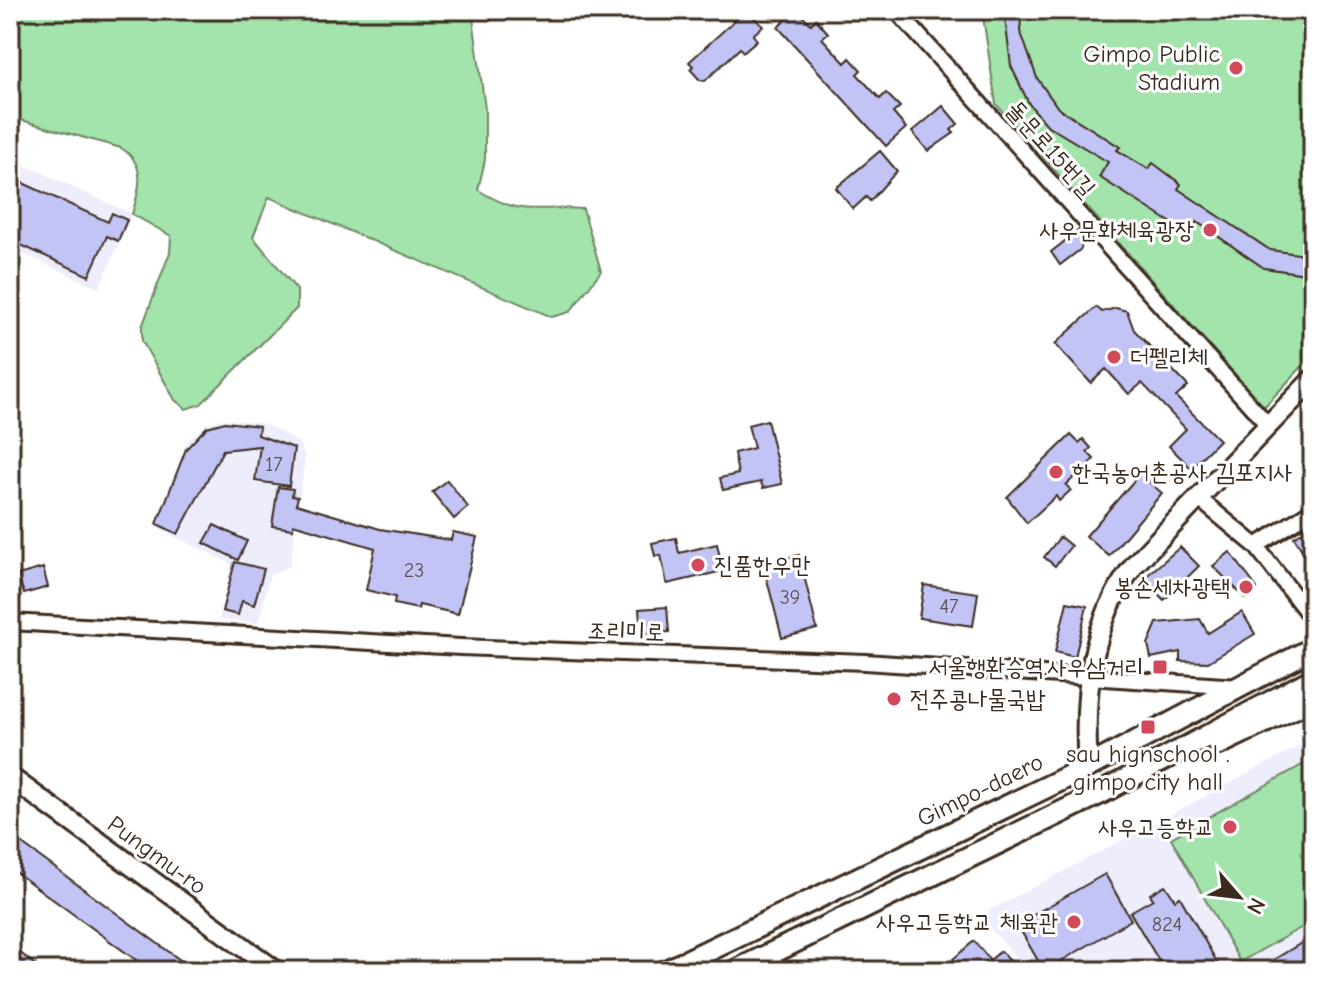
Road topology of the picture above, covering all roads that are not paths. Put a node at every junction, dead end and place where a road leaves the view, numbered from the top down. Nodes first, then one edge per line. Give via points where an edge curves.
1 (896, 10) edge
2 (1313, 379) edge
3 (1268, 425) junction
4 (1197, 497) junction
5 (1313, 510) edge
6 (1256, 546) junction
7 (1313, 620) edge
8 (10, 622) edge
9 (1313, 639) edge
10 (1313, 648) edge
11 (1088, 677) junction
12 (1313, 679) edge
13 (1246, 683) junction
14 (1313, 699) edge
15 (1088, 767) junction
16 (10, 777) edge
17 (1101, 793) junction
18 (276, 971) edge
19 (666, 971) edge
20 (735, 971) edge

1 - 3 street, 돌문로15번길
2 - 3 street
3 - 4 street
4 - 6 street
4 - 11 street via 1113,596
5 - 6 street
6 - 7 street
8 - 11 street, 조리미로
9 - 13 main road
10 - 13 main road, Gimpo-daero
11 - 13 street, 조리미로
11 - 15 street
12 - 17 main road
13 - 15 main road, Gimpo-daero
14 - 17 main road
15 - 19 main road, Gimpo-daero
16 - 18 street, Pungmu-ro
17 - 20 main road

